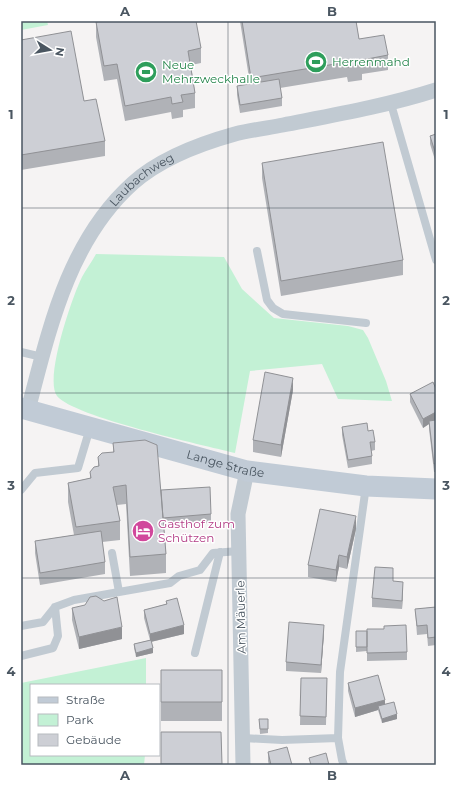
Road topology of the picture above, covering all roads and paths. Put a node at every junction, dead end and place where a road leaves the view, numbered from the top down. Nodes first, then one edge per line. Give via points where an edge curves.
1 (436, 90) edge
2 (391, 104) junction
3 (257, 251) dead end
4 (436, 260) edge
5 (366, 323) dead end
6 (21, 352) edge
7 (42, 357) junction
8 (25, 409) edge
9 (90, 428) junction
10 (247, 471) junction
11 (366, 486) junction
12 (436, 489) edge
13 (21, 490) edge
14 (239, 551) junction
15 (220, 552) junction
16 (112, 553) dead end
17 (119, 592) junction
18 (55, 607) junction
19 (21, 626) edge
20 (195, 653) dead end
21 (21, 656) edge
22 (243, 738) junction
23 (338, 738) junction
24 (243, 765) edge
25 (344, 765) edge

1 - 2 street, Laubachweg
2 - 4 lane
2 - 7 street, Laubachweg via 236,134 192,148 133,182 105,211 88,237 53,317
3 - 5 lane via 267,300 273,308 283,314
6 - 7 lane
7 - 8 street, Laubachweg
8 - 9 street, Lange Straße
9 - 10 street, Lange Straße
9 - 13 lane via 78,468 36,473
10 - 11 street, Lange Straße
10 - 14 street, Am Mäuerle via 238,514
11 - 12 street, Lange Straße
11 - 23 lane via 340,672
14 - 15 lane
14 - 22 street, Am Mäuerle
15 - 17 lane via 213,553 200,570 179,576 170,583
15 - 20 lane
16 - 17 lane
17 - 18 lane via 74,600
18 - 19 lane via 43,622
18 - 21 lane via 58,636 53,648
22 - 23 lane
22 - 24 street, Am Mäuerle
23 - 25 lane

